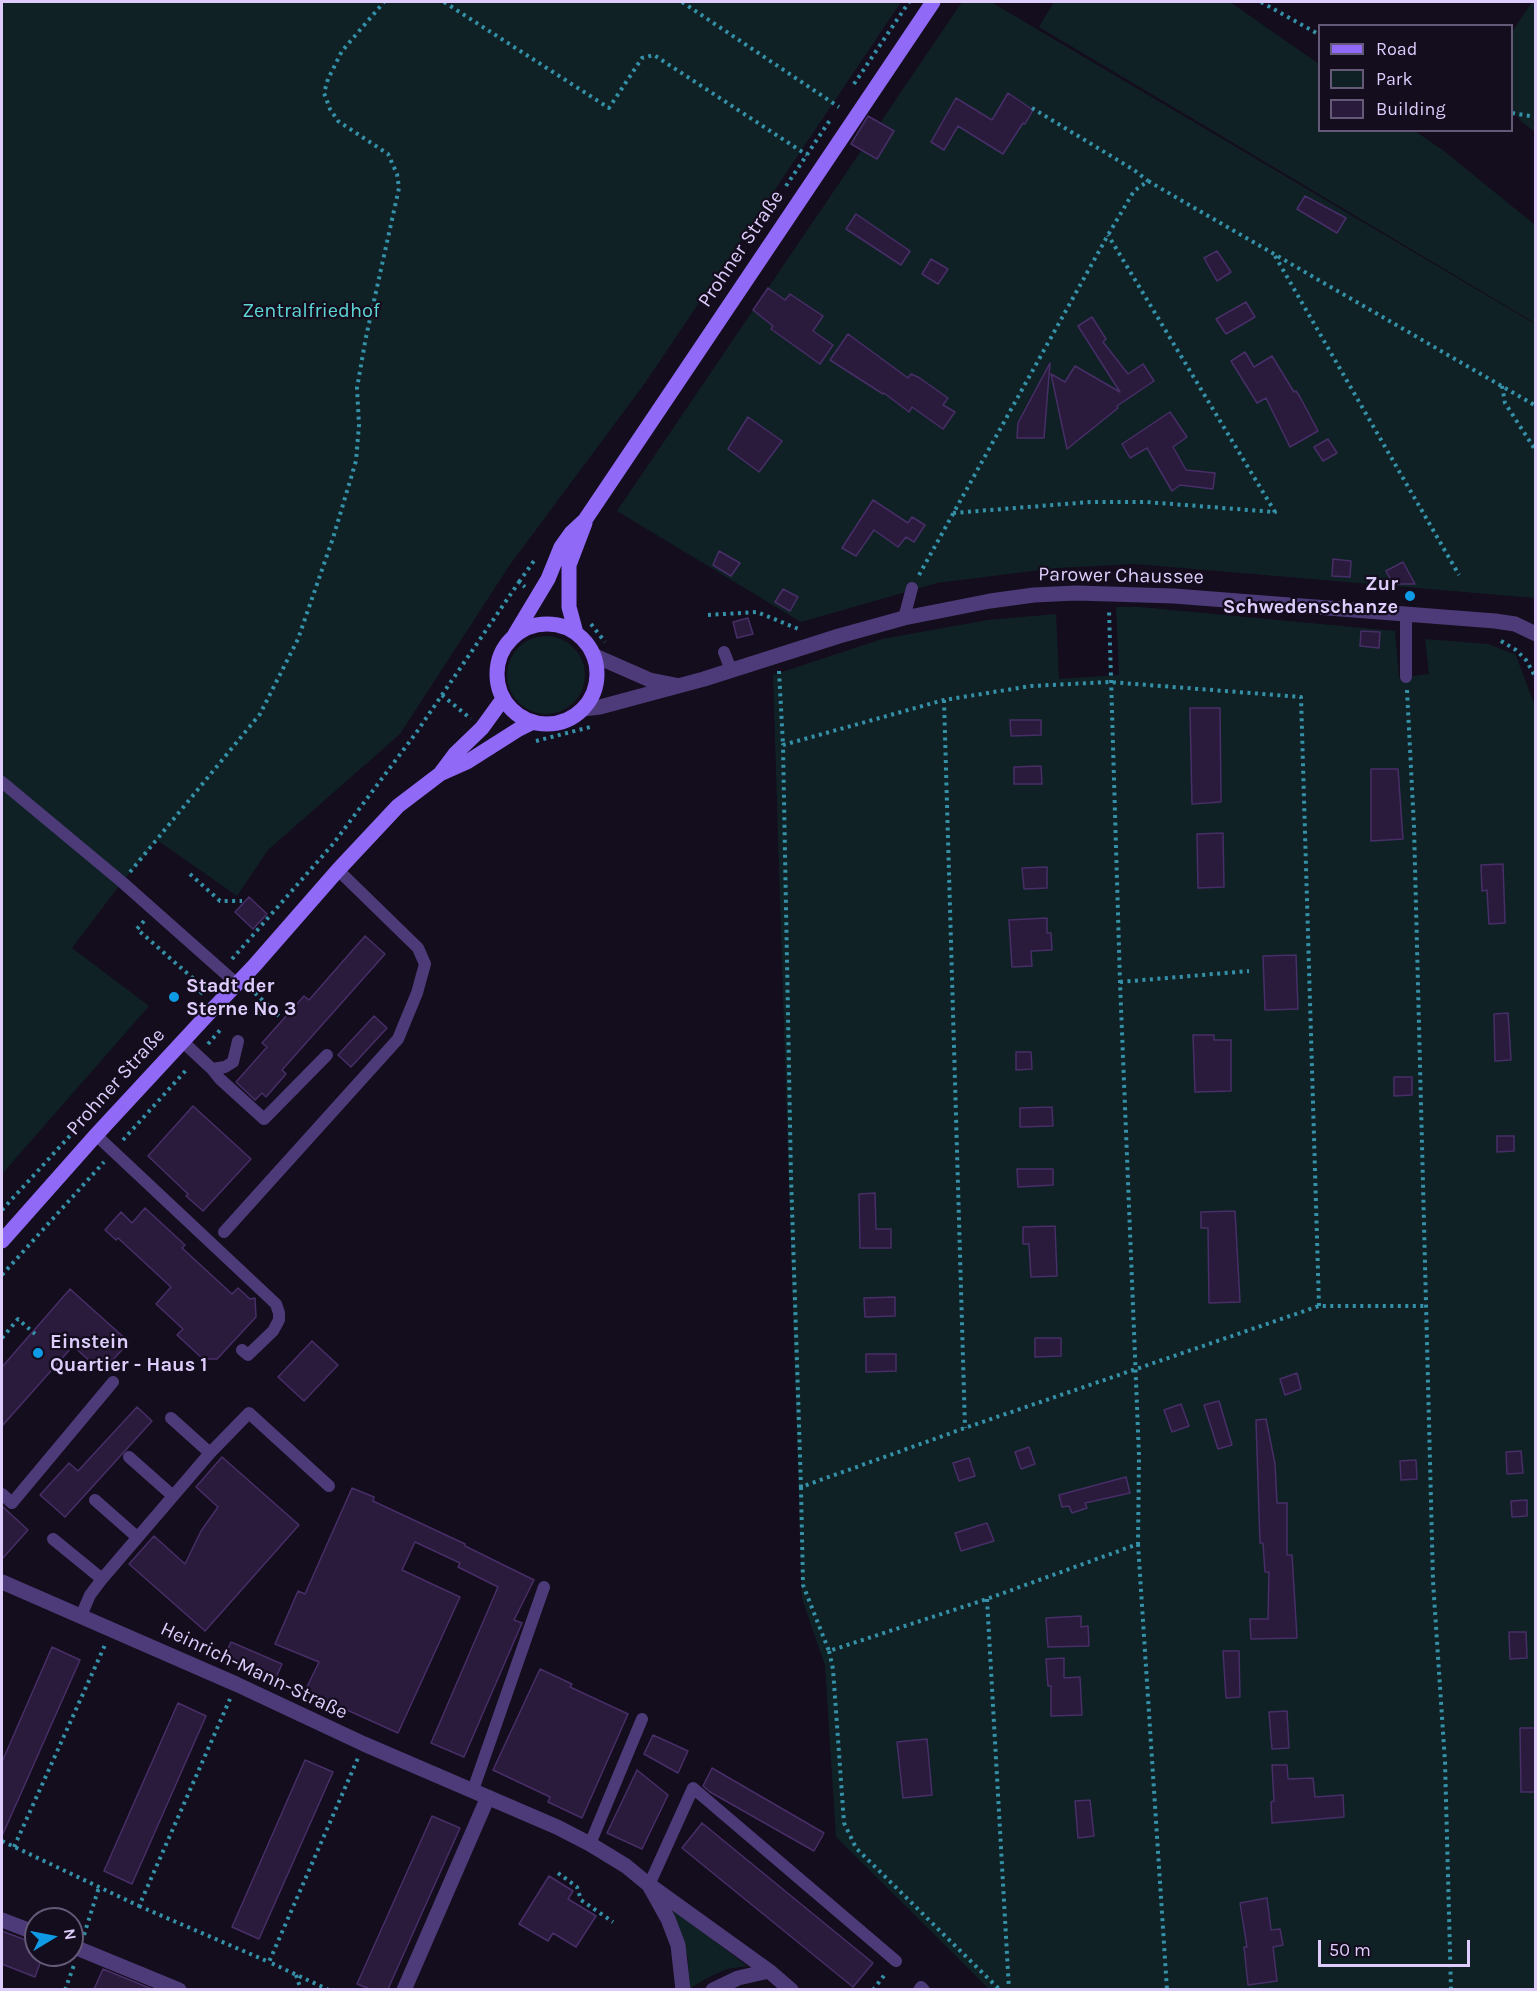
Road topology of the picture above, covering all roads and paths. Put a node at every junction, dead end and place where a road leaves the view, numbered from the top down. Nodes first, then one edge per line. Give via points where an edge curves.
1 (384, 2) edge
2 (444, 2) edge
3 (682, 2) edge
4 (933, 2) edge
5 (1261, 2) edge
6 (1318, 35) edge
7 (839, 107) dead end
8 (1032, 108) dead end
9 (1513, 113) edge
10 (1536, 117) edge
11 (822, 166) junction
12 (1148, 181) junction
13 (1108, 235) junction
14 (1274, 254) junction
15 (1502, 386) junction
16 (1536, 406) edge
17 (1536, 452) edge
18 (952, 513) junction
19 (585, 520) junction
20 (1459, 575) dead end
21 (912, 588) joint
22 (1108, 594) junction
23 (539, 596) junction
24 (569, 606) junction
25 (1406, 614) junction
26 (708, 615) dead end
27 (904, 618) junction
28 (804, 632) dead end
29 (576, 633) junction
30 (515, 634) junction
31 (1536, 634) edge
32 (609, 646) dead end
33 (1516, 650) dead end
34 (724, 652) dead end
35 (593, 655) junction
36 (776, 656) junction
37 (730, 670) junction
38 (1406, 677) joint
39 (1536, 678) edge
40 (1110, 682) junction
41 (678, 685) junction
42 (503, 699) junction
43 (944, 700) junction
44 (583, 709) junction
45 (533, 722) junction
46 (598, 724) dead end
47 (527, 743) dead end
48 (783, 745) junction
49 (440, 774) junction
50 (2, 782) edge
51 (338, 870) junction
52 (190, 874) dead end
53 (122, 882) junction
54 (242, 901) dead end
55 (154, 910) junction
56 (222, 970) junction
57 (1249, 971) dead end
58 (1120, 982) junction
59 (237, 984) junction
60 (262, 985) dead end
61 (205, 988) junction
62 (255, 993) junction
63 (196, 998) dead end
64 (247, 1001) dead end
65 (268, 1006) junction
66 (260, 1015) dead end
67 (279, 1017) dead end
68 (182, 1041) junction
69 (238, 1041) dead end
70 (327, 1055) dead end
71 (212, 1070) junction
72 (96, 1135) junction
73 (224, 1232) dead end
74 (2, 1241) edge
75 (1319, 1306) junction
76 (1426, 1306) junction
77 (35, 1334) dead end
78 (2, 1338) edge
79 (242, 1350) dead end
80 (1135, 1369) junction
81 (113, 1382) dead end
82 (171, 1418) dead end
83 (964, 1428) junction
84 (210, 1453) junction
85 (129, 1457) dead end
86 (329, 1486) dead end
87 (801, 1487) junction
88 (2, 1494) edge
89 (173, 1496) junction
90 (95, 1500) dead end
91 (137, 1537) junction
92 (53, 1539) dead end
93 (1138, 1544) junction
94 (102, 1579) junction
95 (2, 1582) edge
96 (544, 1587) dead end
97 (987, 1599) junction
98 (81, 1616) junction
99 (111, 1629) junction
100 (95, 1640) dead end
101 (105, 1645) junction
102 (115, 1649) dead end
103 (829, 1651) junction
104 (233, 1691) junction
105 (220, 1693) dead end
106 (642, 1719) dead end
107 (364, 1744) junction
108 (473, 1790) junction
109 (488, 1797) junction
110 (2, 1841) edge
111 (590, 1844) junction
112 (14, 1847) junction
113 (558, 1873) dead end
114 (649, 1885) junction
115 (139, 1906) junction
116 (2, 1920) edge
117 (614, 1922) dead end
118 (24, 1928) edge
119 (84, 1951) edge
120 (896, 1961) joint
121 (270, 1962) junction
122 (769, 1971) junction
123 (296, 1975) junction
124 (179, 1989) edge
125 (301, 1989) edge
126 (328, 1989) edge
127 (404, 1989) edge
128 (683, 1989) edge
129 (713, 1989) edge
130 (791, 1989) edge
131 (873, 1989) edge
132 (919, 1989) edge
133 (924, 1989) edge
134 (1000, 1989) edge
135 (1009, 1989) edge
136 (1167, 1989) edge
137 (1451, 1989) edge

1 - 53 path via 342,51 324,93 338,121 388,154 399,188 357,388 356,461 298,639 260,714
2 - 11 path via 609,108 642,58 654,55
3 - 7 path
4 - 11 main road, Prohner Straße
5 - 6 path
8 - 12 path
9 - 10 path
11 - 19 main road, Prohner Straße
12 - 13 path via 1134,191
12 - 14 path
13 - 18 path
13 - 18 path via 1275,512 1090,502
14 - 15 path
14 - 20 path
15 - 16 path
15 - 17 path via 1505,403
18 - 21 path
19 - 23 main road, Prohner Straße via 561,547
19 - 24 main road, Prohner Straße via 569,565
21 - 27 lane
22 - 25 street, Parower Chaussee
22 - 27 street, Parower Chaussee via 1023,597
22 - 40 path
23 - 30 main road, Prohner Straße
23 - 56 path via 519,582 417,733 333,844
24 - 29 main road, Prohner Straße
24 - 32 path via 580,611
25 - 31 street, Parower Chaussee via 1515,624
25 - 38 lane
26 - 28 path via 757,612
27 - 36 street, Parower Chaussee
29 - 30 main road via 545,624 526,627
29 - 35 main road, Parower Chaussee
30 - 42 main road via 497,665
33 - 39 path
34 - 37 lane
35 - 41 street, Parower Chaussee via 650,680
35 - 44 main road via 597,666 595,689
36 - 37 street, Parower Chaussee
36 - 48 path
37 - 41 street, Parower Chaussee
38 - 76 path
40 - 43 path via 1031,686
40 - 58 path
40 - 75 path via 1301,697
41 - 44 street, Parower Chaussee
42 - 45 main road via 521,717
42 - 49 main road, Prohner Straße
43 - 48 path
43 - 83 path
44 - 45 main road, Parower Chaussee via 560,722
45 - 49 main road, Prohner Straße
46 - 47 path
48 - 87 path
49 - 51 main road, Prohner Straße via 398,806
50 - 53 lane
51 - 59 main road, Prohner Straße
51 - 73 lane via 418,948 425,964 417,993 398,1039
52 - 54 path via 220,901
53 - 55 lane
55 - 56 lane
55 - 61 path via 137,929
56 - 59 lane
56 - 61 path
57 - 58 path
58 - 80 path
59 - 68 main road, Prohner Straße
60 - 62 path
61 - 63 path
62 - 64 path
62 - 65 path
65 - 66 path
65 - 67 path
68 - 71 lane
68 - 72 main road, Prohner Straße
69 - 71 lane via 233,1062
70 - 71 lane via 264,1119
72 - 74 main road, Prohner Straße
72 - 79 lane via 276,1304 279,1320 273,1331 248,1355
75 - 76 path
75 - 80 path
76 - 137 path via 1433,1581 1445,1762
77 - 78 path via 18,1319
80 - 83 path
80 - 93 path
81 - 88 lane via 12,1503
82 - 84 lane
83 - 87 path
84 - 86 lane via 249,1413
84 - 89 lane
85 - 89 lane
87 - 103 path via 803,1585
89 - 91 lane
90 - 91 lane
91 - 94 lane
92 - 94 lane
93 - 97 path
93 - 136 path
94 - 98 lane
95 - 98 street, Heinrich-Mann-Straße
96 - 108 lane
97 - 103 path
97 - 135 path
98 - 99 street, Heinrich-Mann-Straße
99 - 101 path
99 - 104 street, Heinrich-Mann-Straße
100 - 101 path
101 - 102 path
101 - 112 path
103 - 134 path via 844,1823 856,1848
104 - 105 path
104 - 107 street, Heinrich-Mann-Straße
104 - 115 path
106 - 111 lane
107 - 108 street, Heinrich-Mann-Straße
107 - 121 path
108 - 109 street, Heinrich-Mann-Straße
109 - 111 street, Heinrich-Mann-Straße
109 - 127 street
110 - 112 path
111 - 114 street, Heinrich-Mann-Straße
112 - 115 path
113 - 117 path via 578,1887 581,1900
114 - 120 lane via 693,1788
114 - 122 street, Heinrich-Mann-Straße
114 - 128 street, Heinrich-Mann-Straße via 678,1945
115 - 121 path
116 - 118 street
119 - 124 street
120 - 131 path
121 - 123 path
122 - 129 street
122 - 130 street, Heinrich-Mann-Straße
123 - 125 path
123 - 126 path
132 - 133 lane

